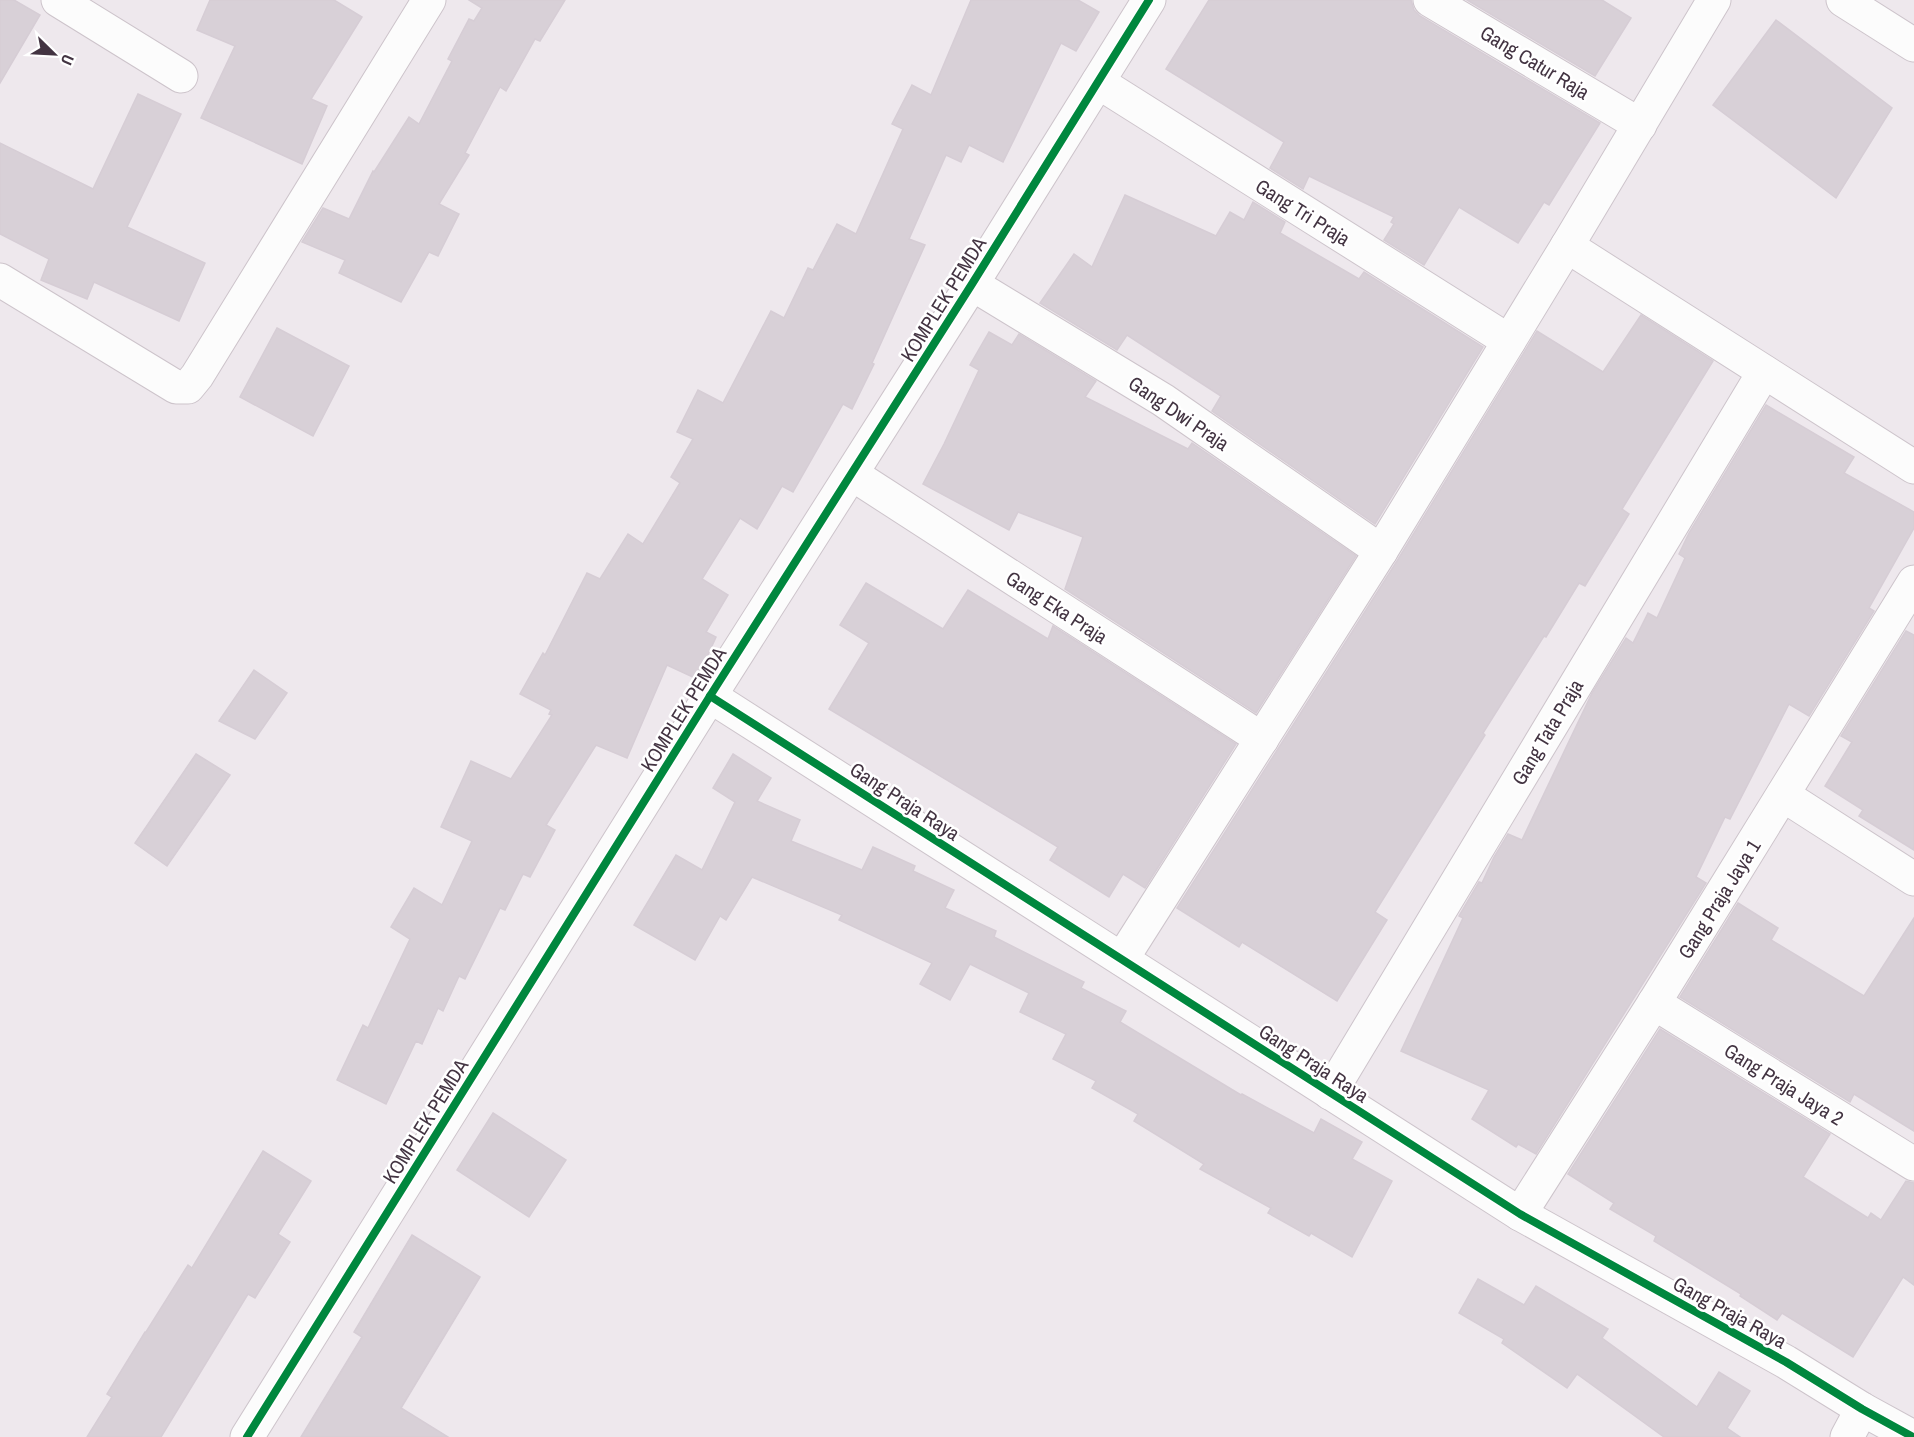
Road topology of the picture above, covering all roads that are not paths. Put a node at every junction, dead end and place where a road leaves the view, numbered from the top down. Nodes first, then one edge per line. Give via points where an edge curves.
1 (58, 0) edge
2 (429, 0) edge
3 (1149, 0) edge
4 (1430, 0) edge
5 (1714, 0) edge
6 (1843, 0) edge
7 (1914, 45) edge
8 (181, 76) dead end
9 (1098, 82) junction
10 (1640, 125) junction
11 (1567, 246) junction
12 (0, 280) edge
13 (972, 284) junction
14 (1509, 341) junction
15 (1764, 372) junction
16 (1914, 466) edge
17 (852, 474) junction
18 (1381, 551) junction
19 (1914, 582) edge
20 (1905, 615) edge
21 (710, 696) junction
22 (1262, 739) junction
23 (1783, 795) junction
24 (1914, 879) edge
25 (1122, 959) junction
26 (1654, 1003) junction
27 (1330, 1093) junction
28 (1914, 1164) edge
29 (1520, 1214) junction
30 (1862, 1409) junction
31 (247, 1437) edge
32 (1847, 1437) edge
33 (1913, 1437) edge

1 - 8 street
2 - 12 street via 188,387 176,387
3 - 9 street, KOMPLEK PEMDA
4 - 10 street, Gang Catur Raja
5 - 10 street
6 - 7 street
9 - 13 street, KOMPLEK PEMDA
9 - 14 street, Gang Tri Praja
10 - 11 street
11 - 14 street
11 - 15 street
13 - 17 street, KOMPLEK PEMDA
13 - 18 street, Gang Dwi Praja via 1163,400
14 - 18 street
15 - 16 street
15 - 27 street, Gang Tata Praja
17 - 21 street, KOMPLEK PEMDA
17 - 22 street, Gang Eka Praja
18 - 22 street
19 - 20 street, Gang Praja Jaya 1
20 - 23 street, Gang Praja Jaya 1
21 - 25 street, Gang Praja Raya
21 - 31 street, KOMPLEK PEMDA
22 - 25 street
23 - 24 street
23 - 26 street, Gang Praja Jaya 1
25 - 27 street, Gang Praja Raya
26 - 28 street, Gang Praja Jaya 2
26 - 29 street, Gang Praja Jaya 1
27 - 29 street, Gang Praja Raya
29 - 30 street, Gang Praja Raya via 1786,1362
30 - 32 street
30 - 33 street, Gang Praja Raya

